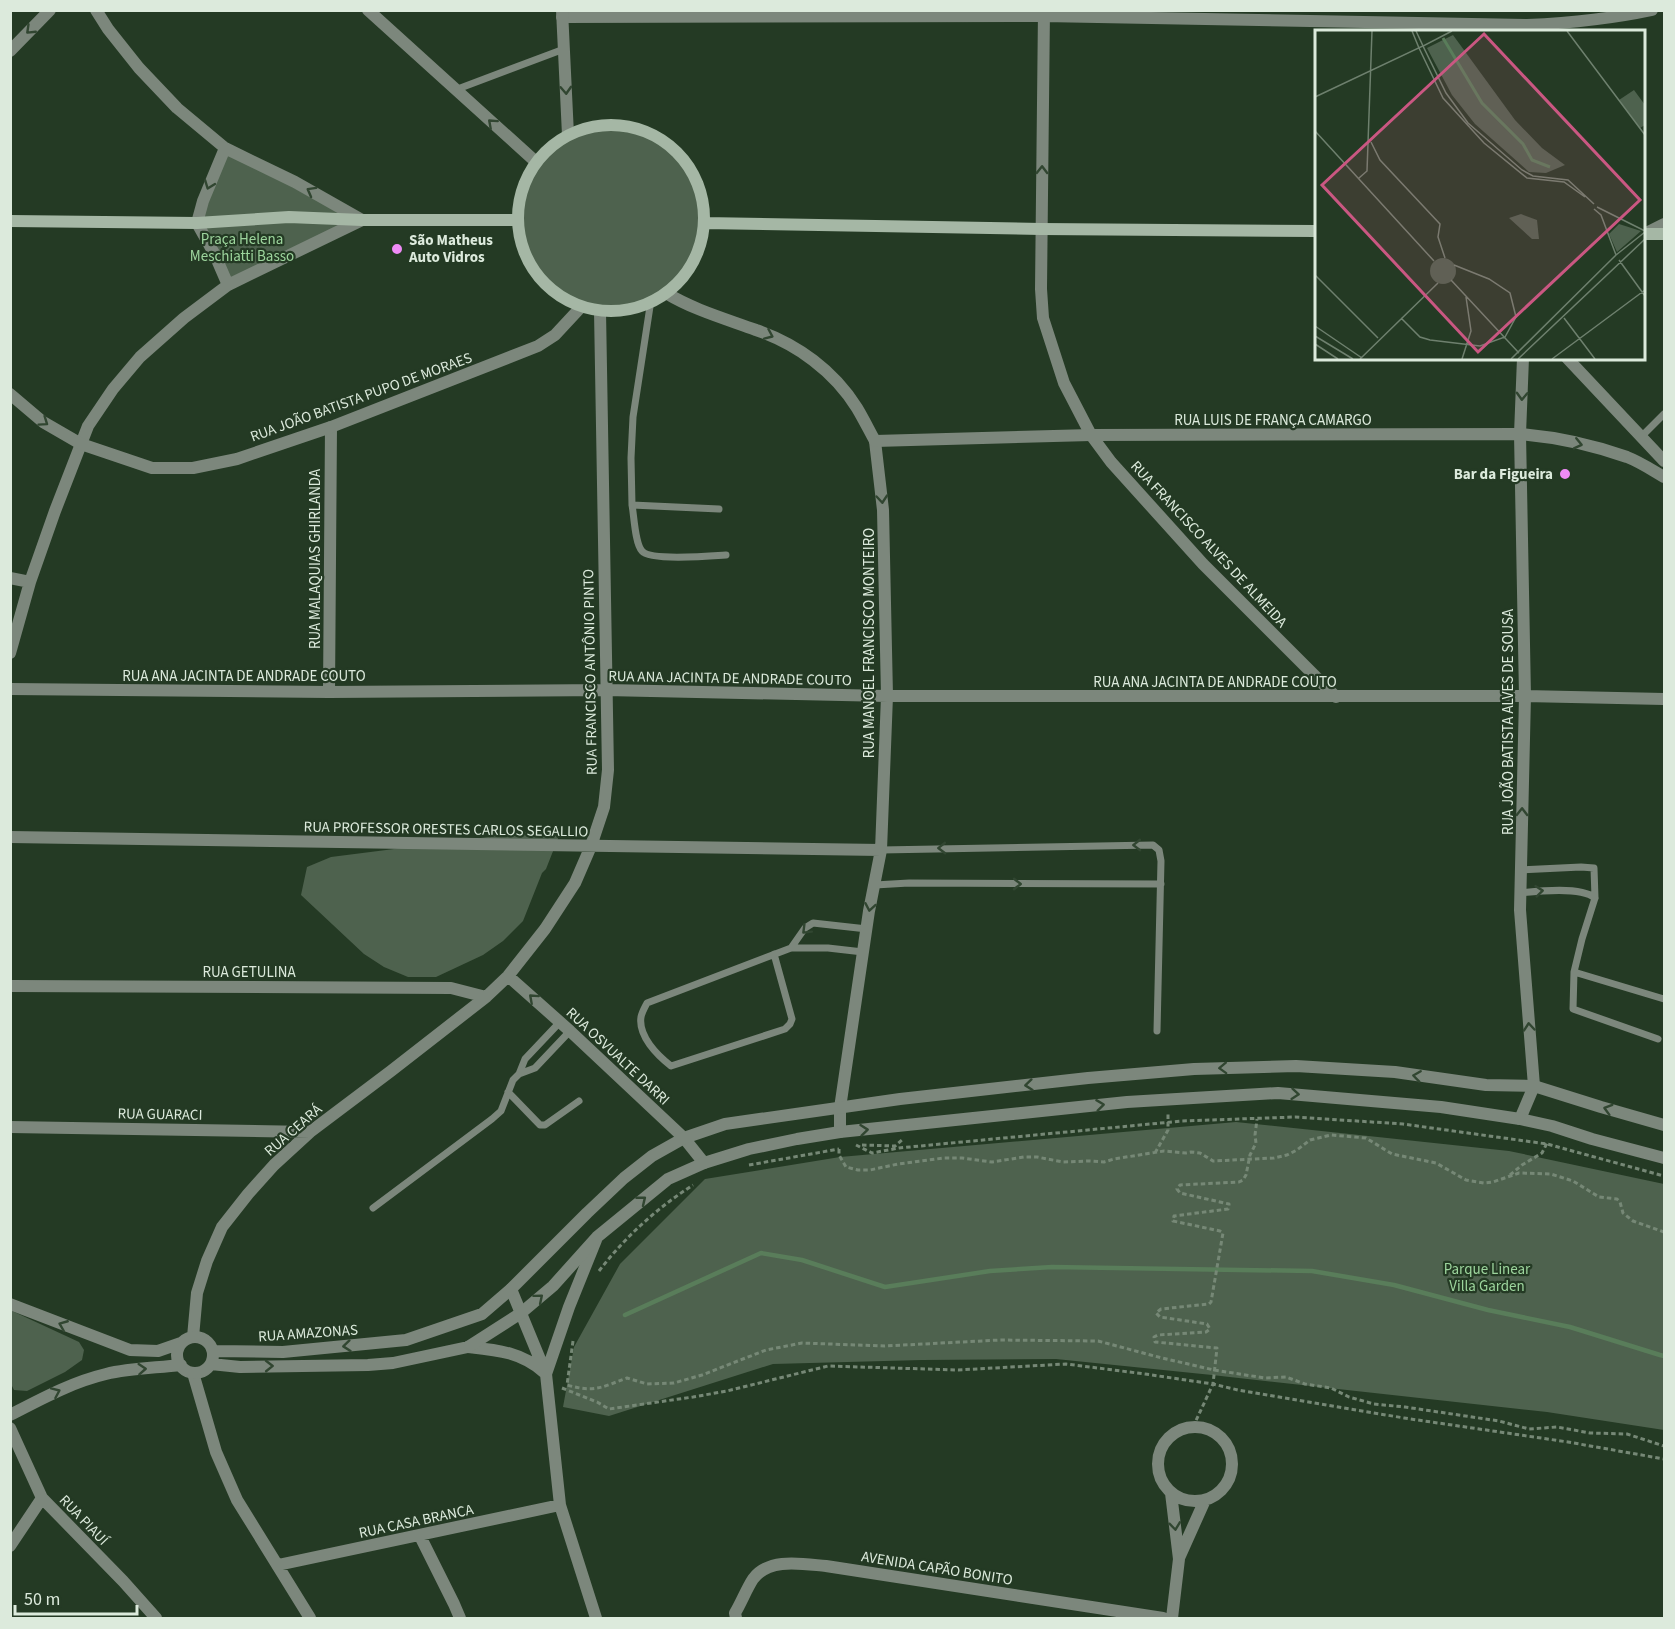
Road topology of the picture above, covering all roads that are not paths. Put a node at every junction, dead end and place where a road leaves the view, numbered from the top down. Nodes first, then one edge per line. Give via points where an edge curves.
1 (50, 10) edge
2 (96, 10) edge
3 (368, 10) edge
4 (1527, 10) edge
5 (1652, 10) edge
6 (1044, 13) edge
7 (562, 14) edge
8 (1527, 28) edge
9 (564, 50) junction
10 (10, 51) edge
11 (455, 90) junction
12 (568, 135) junction
13 (225, 148) junction
14 (536, 162) junction
15 (362, 220) junction
16 (517, 220) junction
17 (10, 221) edge
18 (197, 223) junction
19 (704, 224) junction
20 (1665, 224) edge
21 (1041, 229) junction
22 (1315, 231) edge
23 (1645, 234) edge
24 (1645, 234) edge
25 (1665, 234) edge
26 (228, 285) junction
27 (666, 293) junction
28 (651, 300) junction
29 (581, 307) junction
30 (600, 311) junction
31 (1523, 360) edge
32 (1570, 360) edge
33 (10, 394) edge
34 (1665, 414) edge
35 (331, 427) junction
36 (1521, 434) junction
37 (1091, 435) junction
38 (1641, 437) junction
39 (875, 441) junction
40 (81, 444) junction
41 (1665, 461) edge
42 (1665, 477) edge
43 (632, 505) junction
44 (719, 509) dead end
45 (726, 555) dead end
46 (10, 578) edge
47 (30, 582) junction
48 (10, 653) edge
49 (10, 689) edge
50 (606, 690) junction
51 (329, 692) junction
52 (887, 696) junction
53 (1525, 696) junction
54 (1336, 697) junction
55 (1665, 699) edge
56 (10, 837) edge
57 (591, 846) junction
58 (881, 850) junction
59 (1521, 870) junction
60 (1161, 884) junction
61 (875, 885) junction
62 (1520, 893) junction
63 (1595, 898) junction
64 (867, 929) junction
65 (791, 948) junction
66 (863, 952) junction
67 (774, 954) junction
68 (1574, 972) junction
69 (508, 976) junction
70 (10, 986) edge
71 (486, 997) junction
72 (1665, 999) edge
73 (560, 1022) junction
74 (570, 1031) junction
75 (1157, 1031) dead end
76 (1658, 1038) dead end
77 (519, 1074) junction
78 (1534, 1086) junction
79 (508, 1092) junction
80 (579, 1101) dead end
81 (840, 1108) junction
82 (1520, 1119) junction
83 (1665, 1125) edge
84 (10, 1127) edge
85 (310, 1132) junction
86 (684, 1138) junction
87 (845, 1141) junction
88 (1665, 1158) edge
89 (704, 1163) junction
90 (373, 1208) dead end
91 (597, 1237) junction
92 (511, 1289) junction
93 (10, 1304) edge
94 (521, 1313) junction
95 (193, 1337) junction
96 (181, 1343) junction
97 (468, 1347) junction
98 (213, 1351) junction
99 (211, 1364) junction
100 (181, 1365) junction
101 (192, 1373) junction
102 (546, 1374) junction
103 (10, 1415) edge
104 (10, 1428) edge
105 (1171, 1493) junction
106 (42, 1498) junction
107 (1205, 1500) junction
108 (560, 1505) junction
109 (420, 1536) junction
110 (10, 1546) edge
111 (1179, 1559) junction
112 (278, 1565) junction
113 (156, 1618) edge
114 (310, 1618) edge
115 (460, 1618) edge
116 (596, 1618) edge
117 (736, 1618) edge
118 (1163, 1618) edge
119 (1172, 1618) edge

1 -> 10 street
2 - 13 street via 139,68 177,108
3 - 11 street
4 - 8 street
5 - 8 street
6 - 7 street
6 - 8 street
21 -> 6 street, RUA FRANCISCO ALVES DE ALMEIDA
7 - 9 street
9 - 11 lane
9 -> 12 street
14 -> 11 street
12 - 14 main road
12 - 19 main road via 598,125 619,125 659,137 683,158 699,185
15 -> 13 street
13 -> 18 street
14 - 16 main road via 518,203
15 - 16 main road
15 - 18 main road via 289,218
15 - 26 street
16 - 29 main road via 524,252 537,276 558,295
17 - 18 main road
18 - 26 street
19 - 21 main road
19 - 27 main road via 700,246 687,272
20 - 23 street
21 - 22 main road
21 - 37 street, RUA FRANCISCO ALVES DE ALMEIDA via 1043,318 1064,383
24 - 25 main road
26 - 40 street via 140,357 113,389 88,426
27 - 28 main road
27 -> 39 street, RUA MANOEL FRANCISCO MONTEIRO via 690,306 759,330 814,360 856,407
28 - 30 main road via 630,308
28 - 43 lane via 633,417
29 - 30 main road
29 - 35 street, RUA JOÃO BATISTA PUPO DE MORAES via 555,335 538,346
30 - 50 street, RUA FRANCISCO ANTÔNIO PINTO
31 -> 36 street, RUA JOÃO BATISTA ALVES DE SOUSA
32 - 38 street
33 -> 40 street, RUA JOÃO BATISTA PUPO DE MORAES via 43,422
34 - 38 lane
35 - 40 street, RUA JOÃO BATISTA PUPO DE MORAES via 237,459 193,468 152,468
35 - 51 street, RUA MALAQUIAS GHIRLANDA
36 - 37 street, RUA LUIS DE FRANÇA CAMARGO
36 -> 42 street, RUA LUIS DE FRANÇA CAMARGO via 1606,450
36 - 53 street, RUA JOÃO BATISTA ALVES DE SOUSA
37 - 39 street, RUA LUIS DE FRANÇA CAMARGO
37 - 54 street, RUA FRANCISCO ALVES DE ALMEIDA via 1203,564
38 - 41 street
39 -> 52 street, RUA MANOEL FRANCISCO MONTEIRO via 883,510
40 - 47 street
43 - 44 lane
43 - 45 lane via 642,552 655,557
46 - 47 street
47 - 48 street
49 - 51 street, RUA ANA JACINTA DE ANDRADE COUTO
50 - 51 street, RUA ANA JACINTA DE ANDRADE COUTO
50 - 52 street, RUA ANA JACINTA DE ANDRADE COUTO
50 - 57 street, RUA FRANCISCO ANTÔNIO PINTO via 608,770 604,807
52 - 54 street, RUA ANA JACINTA DE ANDRADE COUTO
52 - 58 street, RUA MANOEL FRANCISCO MONTEIRO
53 - 54 street, RUA ANA JACINTA DE ANDRADE COUTO
53 - 55 street, RUA ANA JACINTA DE ANDRADE COUTO
59 -> 53 street, RUA JOÃO BATISTA ALVES DE SOUSA
56 - 57 street, RUA PROFESSOR ORESTES CARLOS SEGALLIO
57 - 58 street, RUA PROFESSOR ORESTES CARLOS SEGALLIO
57 - 69 street, RUA FRANCISCO ANTÔNIO PINTO via 575,883
60 -> 58 lane via 1160,850 1153,845
58 - 61 street, RUA MANOEL FRANCISCO MONTEIRO
59 - 62 street, RUA JOÃO BATISTA ALVES DE SOUSA
59 - 63 lane via 1594,868
61 -> 60 lane
60 - 75 lane
61 -> 64 street, RUA MANOEL FRANCISCO MONTEIRO
62 -> 63 lane via 1572,891 1590,893
78 -> 62 street, RUA JOÃO BATISTA ALVES DE SOUSA
63 - 68 lane
64 -> 65 lane via 813,923
64 - 66 street, RUA MANOEL FRANCISCO MONTEIRO
65 - 66 lane
65 - 67 lane
66 - 81 street, RUA MANOEL FRANCISCO MONTEIRO
67 - 67 lane via 647,1003 641,1015 641,1029 655,1052 670,1066 786,1029 792,1019
68 - 72 lane
68 - 76 lane via 1573,1009
69 - 71 street, RUA FRANCISCO ANTÔNIO PINTO
73 -> 69 street, RUA OSVUALTE DARRI
70 - 71 street, RUA GETULINA via 451,988
71 - 85 street, RUA CEARÁ
73 - 74 street, RUA OSVUALTE DARRI
73 - 77 lane via 525,1059
74 - 77 lane via 535,1068
74 - 86 street, RUA OSVUALTE DARRI
77 - 79 lane
78 -> 81 street, RUA AMAZONAS via 1485,1085 1395,1072 1296,1066 1194,1069
78 - 82 street
83 -> 78 street, RUA AMAZONAS
79 - 80 lane via 540,1125
79 - 90 lane via 501,1111 492,1119
81 - 86 street, RUA AMAZONAS via 725,1124
81 - 87 street, RUA MANOEL FRANCISCO MONTEIRO
87 -> 82 street via 902,1126 1127,1101 1278,1093 1441,1107
82 - 88 street
84 - 85 street, RUA GUARACI
85 - 95 street, RUA CEARÁ via 254,1186 222,1227 197,1293
86 - 89 street, RUA OSVUALTE DARRI
86 - 92 street, RUA AMAZONAS via 624,1178
87 - 89 street via 797,1138
91 -> 89 street via 668,1179
94 -> 91 street via 553,1286
91 - 102 street
92 - 94 street
92 -> 98 street, RUA AMAZONAS via 482,1314 406,1340 283,1353
96 -> 93 street via 158,1351 116,1346
94 - 97 street
94 - 102 street
95 - 96 street
95 - 98 street via 207,1340
96 - 100 street via 177,1351
99 -> 97 street, RUA AMAZONAS via 368,1365
97 - 102 street via 508,1351 536,1364
98 - 99 street
99 - 101 street via 202,1372
100 - 101 street
103 -> 100 street via 104,1374
101 - 112 street via 216,1452 237,1500
102 - 108 street
104 - 106 street, RUA PIAUÍ
105 - 107 street via 1190,1501
105 - 107 street via 1158,1472 1162,1446 1181,1430 1206,1428 1225,1442 1232,1464 1225,1486
105 -> 111 street
106 - 110 street
106 - 113 street, RUA PIAUÍ
107 - 111 street
108 - 109 street, RUA CASA BRANCA
108 - 116 street
109 - 112 street, RUA CASA BRANCA
109 - 115 street
111 - 119 street
112 - 114 street
117 - 118 street, AVENIDA CAPÃO BONITO via 754,1578 770,1567 791,1563

